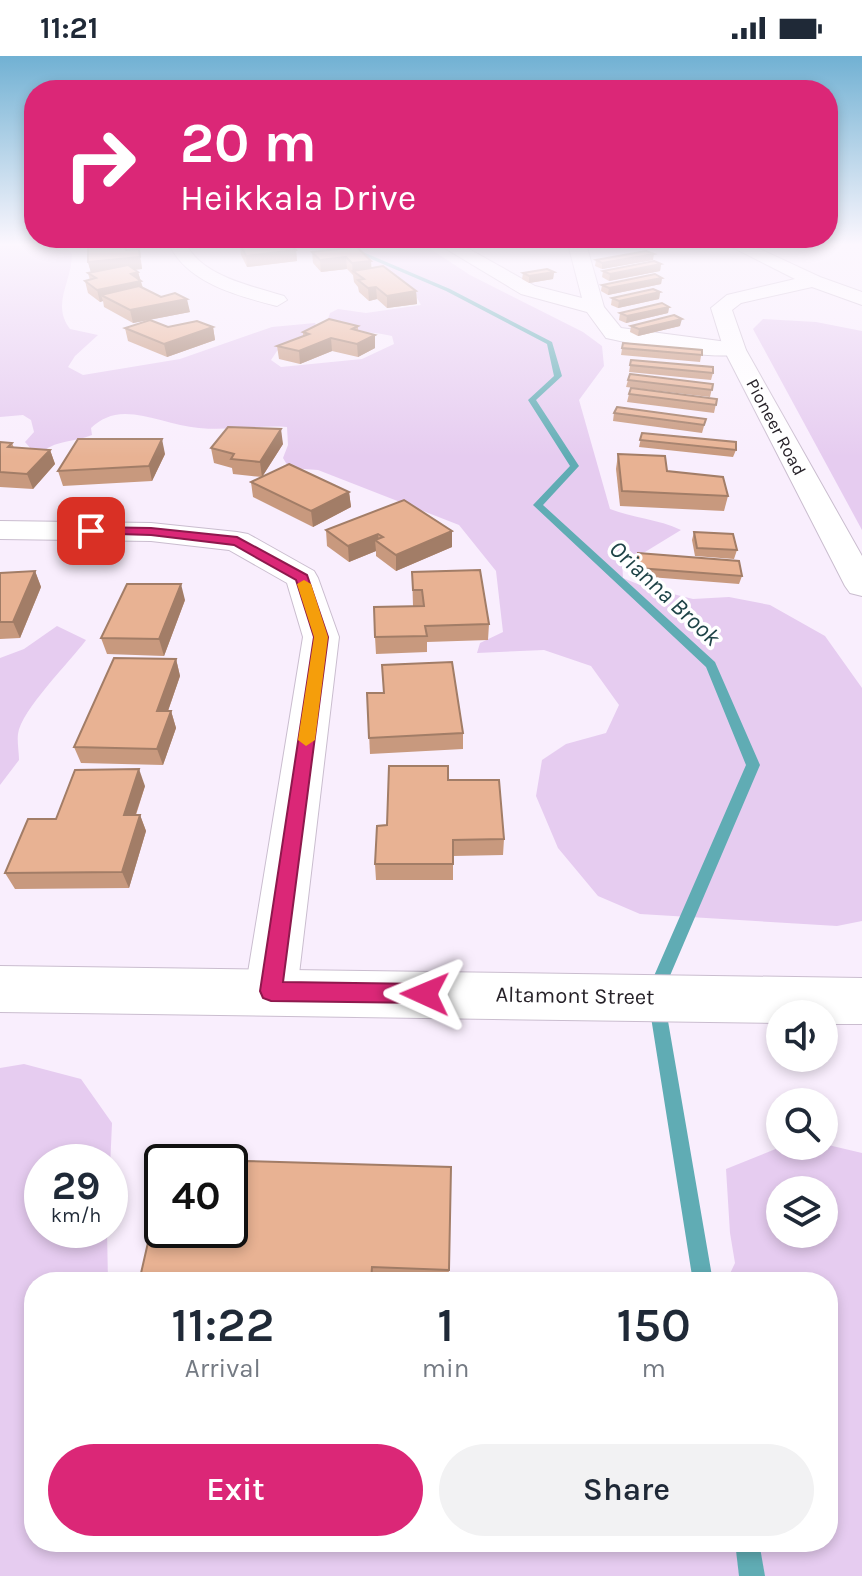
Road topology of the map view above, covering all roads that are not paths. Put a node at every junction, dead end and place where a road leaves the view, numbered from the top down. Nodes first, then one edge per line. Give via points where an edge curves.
1 (600, 315) edge
2 (723, 315) edge
3 (735, 350) junction
4 (0, 530) edge
5 (862, 586) edge
6 (0, 989) edge
7 (271, 991) junction
8 (862, 1001) edge

1 - 3 street via 614,333
2 - 3 street, Pioneer Road
3 - 5 street, Pioneer Road
4 - 7 street via 151,532 237,541 302,578 321,637
6 - 7 street, Altamont Street
7 - 8 street, Altamont Street

